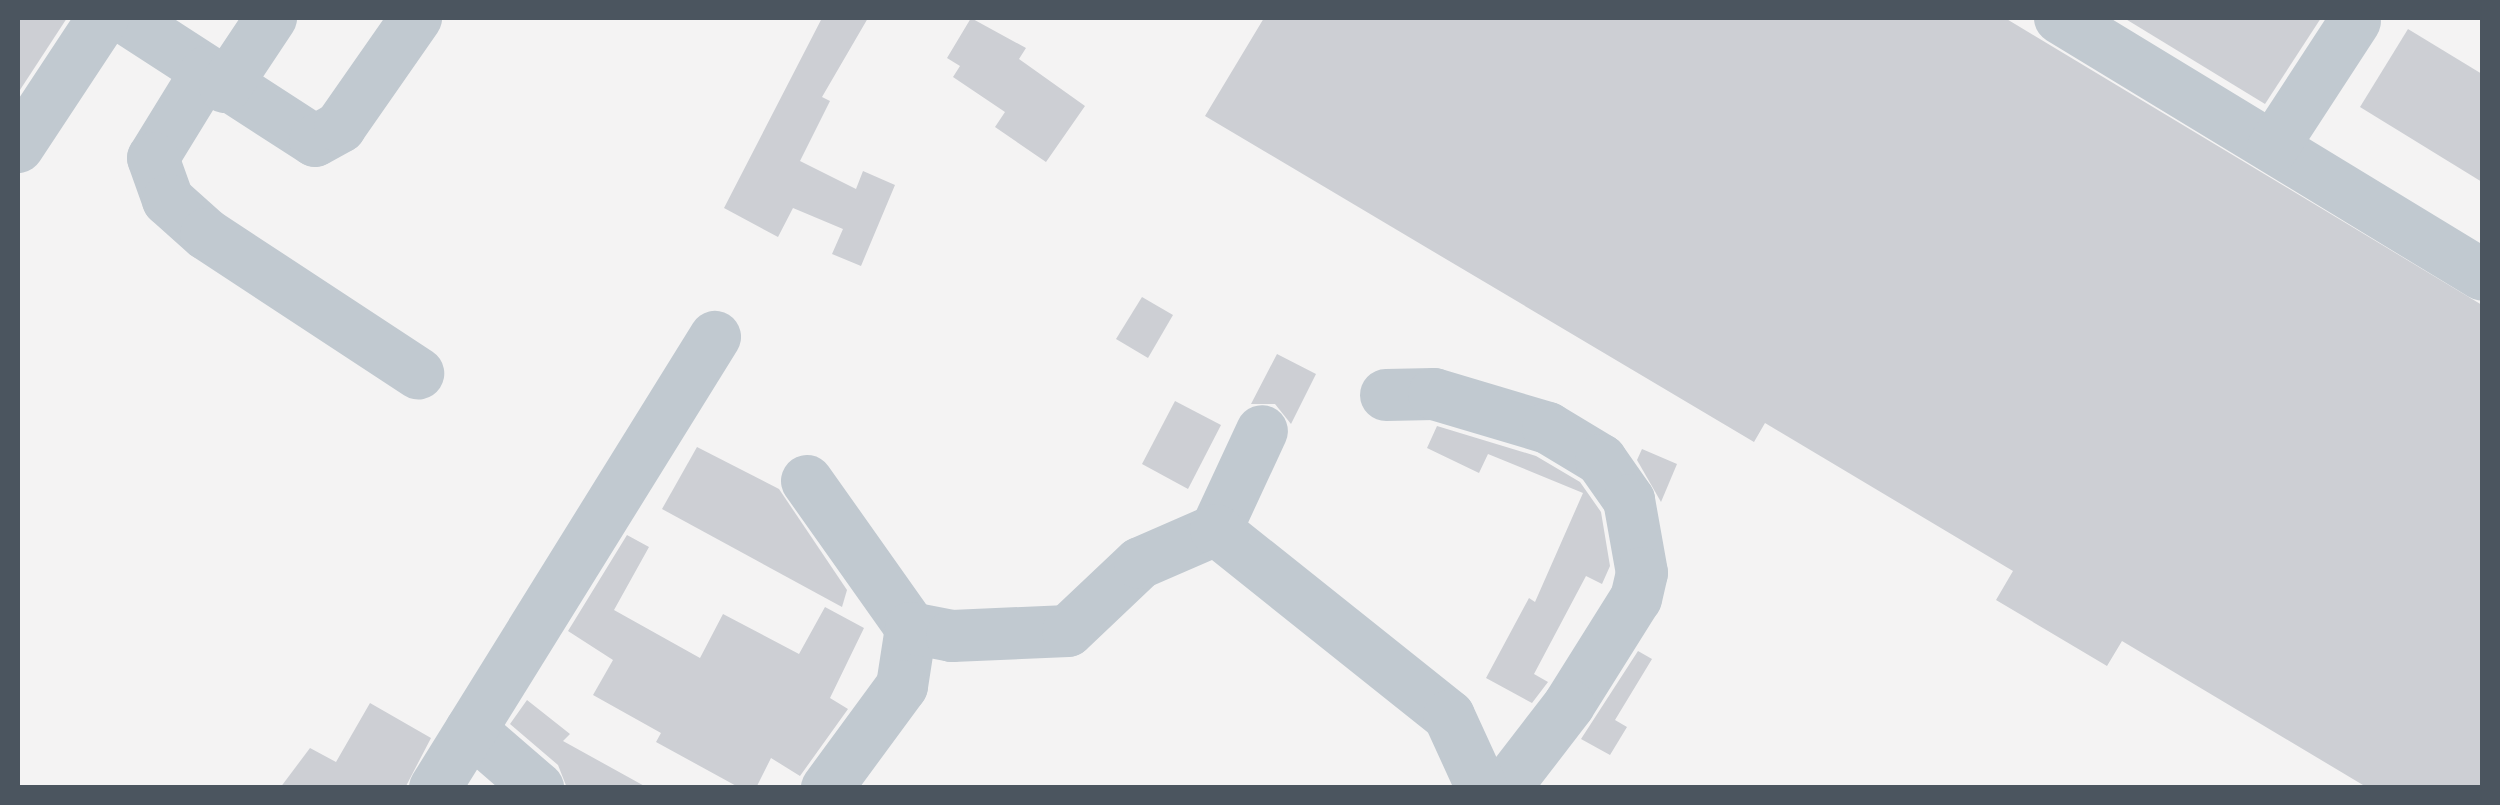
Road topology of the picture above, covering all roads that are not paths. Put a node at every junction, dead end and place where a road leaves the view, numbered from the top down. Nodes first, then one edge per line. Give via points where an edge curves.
1 (103, 18) edge
2 (126, 18) edge
3 (271, 18) edge
4 (416, 18) edge
5 (2060, 18) edge
6 (2355, 21) dead end
7 (216, 79) junction
8 (2272, 147) junction
9 (18, 148) edge
10 (2482, 275) edge
11 (714, 336) dead end
12 (418, 374) dead end
13 (1386, 396) dead end
14 (1262, 431) dead end
15 (806, 482) dead end
16 (1216, 530) junction
17 (911, 628) junction
18 (471, 730) junction
19 (435, 788) edge
20 (538, 788) edge
21 (828, 788) edge
22 (1482, 788) edge
23 (1505, 788) edge

1 - 9 street
2 - 7 street
3 - 7 street
4 - 7 street via 340,128 315,141
5 - 8 street
6 - 8 street
7 - 12 street via 153,158 168,200
8 - 10 street
11 - 18 street
13 - 23 street via 1434,394 1548,428 1601,460 1629,500 1642,573 1636,598 1569,705
14 - 16 street
15 - 17 street
16 - 17 street via 1140,563 1068,631 952,636
16 - 22 street via 1449,716
17 - 21 street via 902,686
18 - 19 street
18 - 20 street

